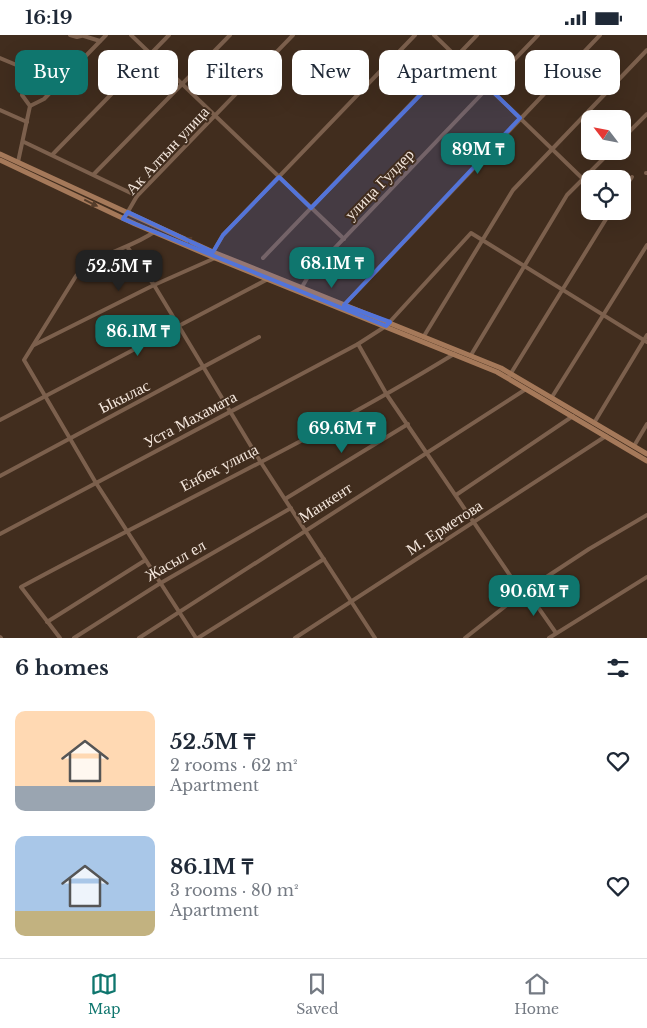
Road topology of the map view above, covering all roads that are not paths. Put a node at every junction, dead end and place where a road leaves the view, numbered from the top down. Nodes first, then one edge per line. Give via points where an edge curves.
1 (70, 35) edge
2 (84, 35) edge
3 (106, 35) edge
4 (131, 35) edge
5 (169, 35) edge
6 (230, 35) edge
7 (293, 35) edge
8 (415, 35) edge
9 (434, 35) edge
10 (477, 35) edge
11 (538, 35) edge
12 (600, 35) edge
13 (100, 41) junction
14 (146, 50) edge
15 (154, 50) edge
16 (450, 50) edge
17 (463, 50) edge
18 (647, 50) edge
19 (0, 58) edge
20 (515, 59) edge
21 (178, 80) edge
22 (182, 84) junction
23 (110, 95) edge
24 (420, 95) edge
25 (481, 95) edge
26 (497, 95) edge
27 (30, 106) junction
28 (0, 110) edge
29 (647, 114) edge
30 (215, 116) junction
31 (520, 118) junction
32 (27, 122) junction
33 (631, 130) edge
34 (24, 142) junction
35 (552, 148) junction
36 (0, 154) edge
37 (53, 154) junction
38 (0, 159) edge
39 (601, 160) edge
40 (18, 163) junction
41 (591, 170) edge
42 (94, 174) junction
43 (279, 177) junction
44 (581, 177) edge
45 (581, 179) edge
46 (138, 196) junction
47 (311, 208) junction
48 (128, 212) junction
49 (123, 219) junction
50 (605, 220) edge
51 (154, 232) junction
52 (344, 239) junction
53 (483, 240) junction
54 (647, 245) edge
55 (128, 248) junction
56 (213, 252) junction
57 (214, 258) junction
58 (263, 258) dead end
59 (523, 265) junction
60 (268, 279) junction
61 (154, 285) junction
62 (302, 287) junction
63 (562, 290) junction
64 (344, 305) junction
65 (603, 315) junction
66 (388, 324) junction
67 (178, 326) junction
68 (647, 335) edge
69 (424, 336) junction
70 (259, 337) dead end
71 (645, 341) edge
72 (358, 343) junction
73 (33, 346) junction
74 (454, 354) junction
75 (471, 355) junction
76 (204, 368) junction
77 (510, 376) junction
78 (526, 389) junction
79 (387, 395) junction
80 (44, 396) junction
81 (552, 397) junction
82 (231, 411) junction
83 (572, 416) junction
84 (0, 420) edge
85 (594, 423) junction
86 (408, 424) junction
87 (647, 424) edge
88 (606, 436) junction
89 (70, 438) junction
90 (617, 440) junction
91 (634, 446) junction
92 (427, 451) junction
93 (647, 454) edge
94 (260, 461) junction
95 (647, 461) edge
96 (0, 476) edge
97 (96, 483) junction
98 (456, 495) junction
99 (285, 499) junction
100 (291, 508) junction
101 (647, 515) edge
102 (474, 523) junction
103 (125, 530) junction
104 (305, 530) junction
105 (0, 534) edge
106 (324, 559) junction
107 (144, 561) junction
108 (647, 577) edge
109 (159, 584) junction
110 (526, 590) junction
111 (522, 593) junction
112 (352, 602) junction
113 (179, 612) junction
114 (47, 622) junction
115 (556, 633) junction
116 (60, 638) edge
117 (74, 638) edge
118 (139, 638) edge
119 (197, 638) edge
120 (296, 638) edge
121 (375, 638) edge
122 (465, 638) edge
123 (550, 638) edge

1 - 2 street
2 - 13 street
3 - 13 street
4 - 14 street
5 - 15 street
6 - 22 street
7 - 30 street, Ак Алтын улица
8 - 43 street
9 - 16 street
10 - 17 street
11 - 20 street, улица Гулдер
12 - 31 street
13 - 27 street via 50,93
18 - 35 street
19 - 27 street via 26,69 22,95
21 - 22 street
22 - 30 street
22 - 42 street
23 - 37 street
24 - 47 street
25 - 52 street, улица Гулдер
26 - 31 street
27 - 32 street
28 - 32 street
29 - 33 street
30 - 43 street
30 - 46 street, Ак Алтын улица
31 - 35 street
31 - 64 street
32 - 34 street
34 - 37 street
34 - 40 street
35 - 44 street
35 - 53 street via 513,190
36 - 40 main road
37 - 42 street
38 -> 49 main road
39 - 41 street
40 - 48 main road
42 - 46 street
43 - 47 street
43 - 56 street via 223,235
45 - 59 street via 567,195
46 - 48 street, Ак Алтын улица
47 - 52 street
47 - 58 street
48 - 49 street, Ак Алтын улица
56 -> 48 main road
49 - 51 main road
50 - 63 street
51 - 55 street
51 - 57 main road
52 - 62 street, улица Гулдер via 309,275
53 - 59 street
53 - 66 street, Уста Махамата via 470,233
53 - 69 street
54 - 65 street
55 - 61 street
55 - 73 street via 84,267
56 - 62 main road
57 - 60 main road
57 - 61 street
59 - 63 street
59 - 75 street
60 - 66 main road
60 - 67 street
61 - 67 street
61 - 73 street
62 - 64 main road
63 - 65 street
63 - 77 street
64 - 66 main road
65 - 71 street
65 - 81 street
66 - 69 main road
66 - 72 street, Уста Махамата
66 - 74 main road
67 - 76 street
67 - 80 street
68 - 71 street
69 - 75 main road
70 - 76 street, Ыкылас
71 - 85 street
72 - 79 street
72 - 82 street, Уста Махамата
73 - 80 street via 24,360
74 - 77 main road
74 - 79 street, Енбек улица
75 - 77 main road
76 - 82 street
76 - 89 street, Ыкылас
77 - 78 main road
77 - 81 main road
78 - 83 main road
78 - 92 street, Манкент
79 - 86 street
79 - 94 street, Енбек улица
80 - 84 street
80 - 89 street
81 - 85 main road
82 - 94 street
82 - 97 street, Уста Махамата
83 - 88 main road
83 - 98 street
85 - 90 main road
86 - 92 street
86 - 99 street
87 - 91 street
88 - 90 main road
88 - 102 street, М. Ерметова
89 - 96 street, Ыкылас
89 - 97 street
90 - 91 main road
90 - 95 main road
91 - 93 main road
92 - 98 street
92 - 104 street, Манкент
94 - 99 street
94 - 103 street, Енбек улица
97 - 103 street
97 - 105 street, Уста Махамата
98 - 102 street
99 - 100 street
100 - 104 street
100 - 109 street, Жасыл ел
101 - 110 street
102 - 111 street
102 - 112 street, М. Ерметова
103 - 107 street
103 - 114 street, Енбек улица via 21,587
104 - 106 street
104 - 113 street, Манкент
106 - 112 street
106 - 119 street
107 - 109 street
107 - 114 street
108 - 115 street
109 - 113 street
109 - 117 street, Жасыл ел
110 - 111 street
110 - 115 street
111 - 122 street
112 - 120 street, М. Ерметова
112 - 121 street
113 - 118 street, Манкент
113 - 119 street
114 - 116 street
115 - 123 street

